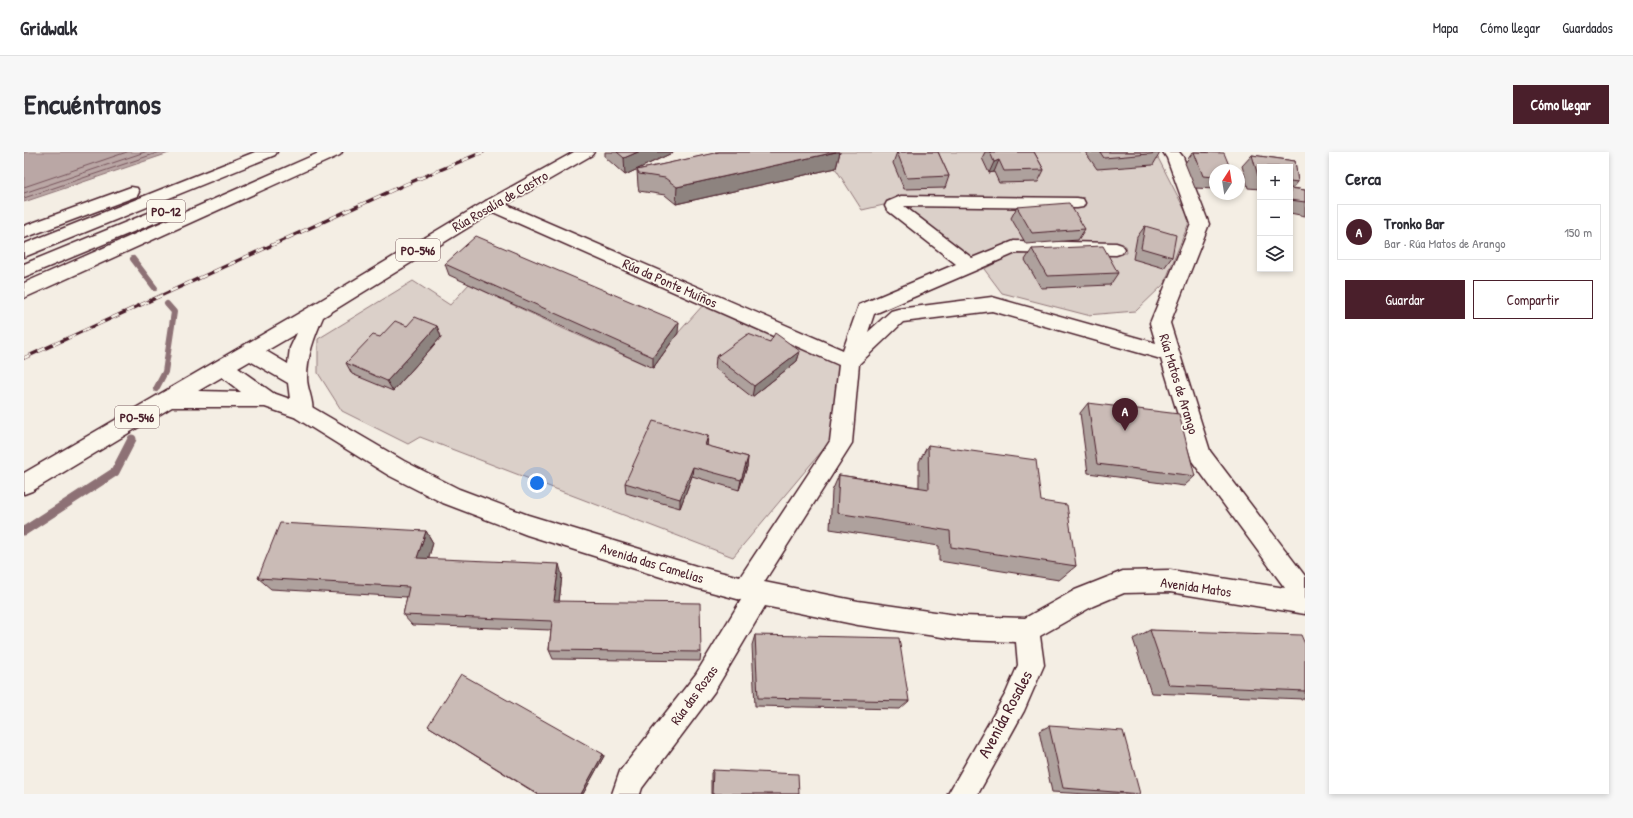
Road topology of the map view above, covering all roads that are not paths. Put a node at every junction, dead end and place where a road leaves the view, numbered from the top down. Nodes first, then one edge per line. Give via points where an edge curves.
1 (237, 152) edge
2 (269, 152) edge
3 (308, 152) edge
4 (334, 152) edge
5 (586, 152) edge
6 (1171, 152) edge
7 (1077, 203) dead end
8 (492, 205) junction
9 (24, 232) edge
10 (1116, 249) dead end
11 (24, 251) edge
12 (970, 266) junction
13 (24, 271) edge
14 (24, 291) edge
15 (315, 313) junction
16 (250, 351) junction
17 (1170, 354) junction
18 (849, 361) junction
19 (223, 367) junction
20 (296, 379) junction
21 (168, 399) junction
22 (266, 399) junction
23 (303, 412) junction
24 (24, 484) edge
25 (752, 592) junction
26 (1305, 595) edge
27 (1305, 602) edge
28 (1027, 630) junction
29 (626, 794) edge
30 (962, 794) edge

1 - 9 main road
2 - 11 main road, PO-12
3 - 13 main road, PO-12
4 - 14 main road
5 - 8 main road, Rúa Rosalía de Castro / PO-546
6 - 17 main road, Rúa Matos de Arango via 1200,224 1160,324
7 - 12 main road via 900,201 893,206
8 - 15 main road, Rúa Rosalía de Castro / PO-546
8 - 18 main road, Rúa da Ponte Muíños
10 - 12 main road via 1014,247
12 - 18 main road via 866,310
15 - 16 main road, Rúa Rosalía de Castro / PO-546
15 - 20 main road via 300,348
16 - 19 main road, PO-546
16 - 20 main road
17 - 18 main road via 992,304 898,316
17 - 26 main road, Rúa Matos de Arango via 1200,455
18 - 25 main road via 841,443
19 - 21 main road, PO-546
19 - 22 main road
20 - 23 main road
21 - 22 main road
21 - 24 main road, PO-546
22 - 23 main road, Avenida das Camelias
23 - 25 main road, Avenida das Camelias via 396,468 451,496 527,525
25 - 28 main road, Avenida das Camelias via 858,613 963,628
25 - 29 main road, Rúa das Rozas via 705,683 630,781
27 - 28 main road, Avenida Matos via 1170,581 1123,582 1084,598
28 - 30 main road, Avenida Rosales via 1031,665 1015,702

